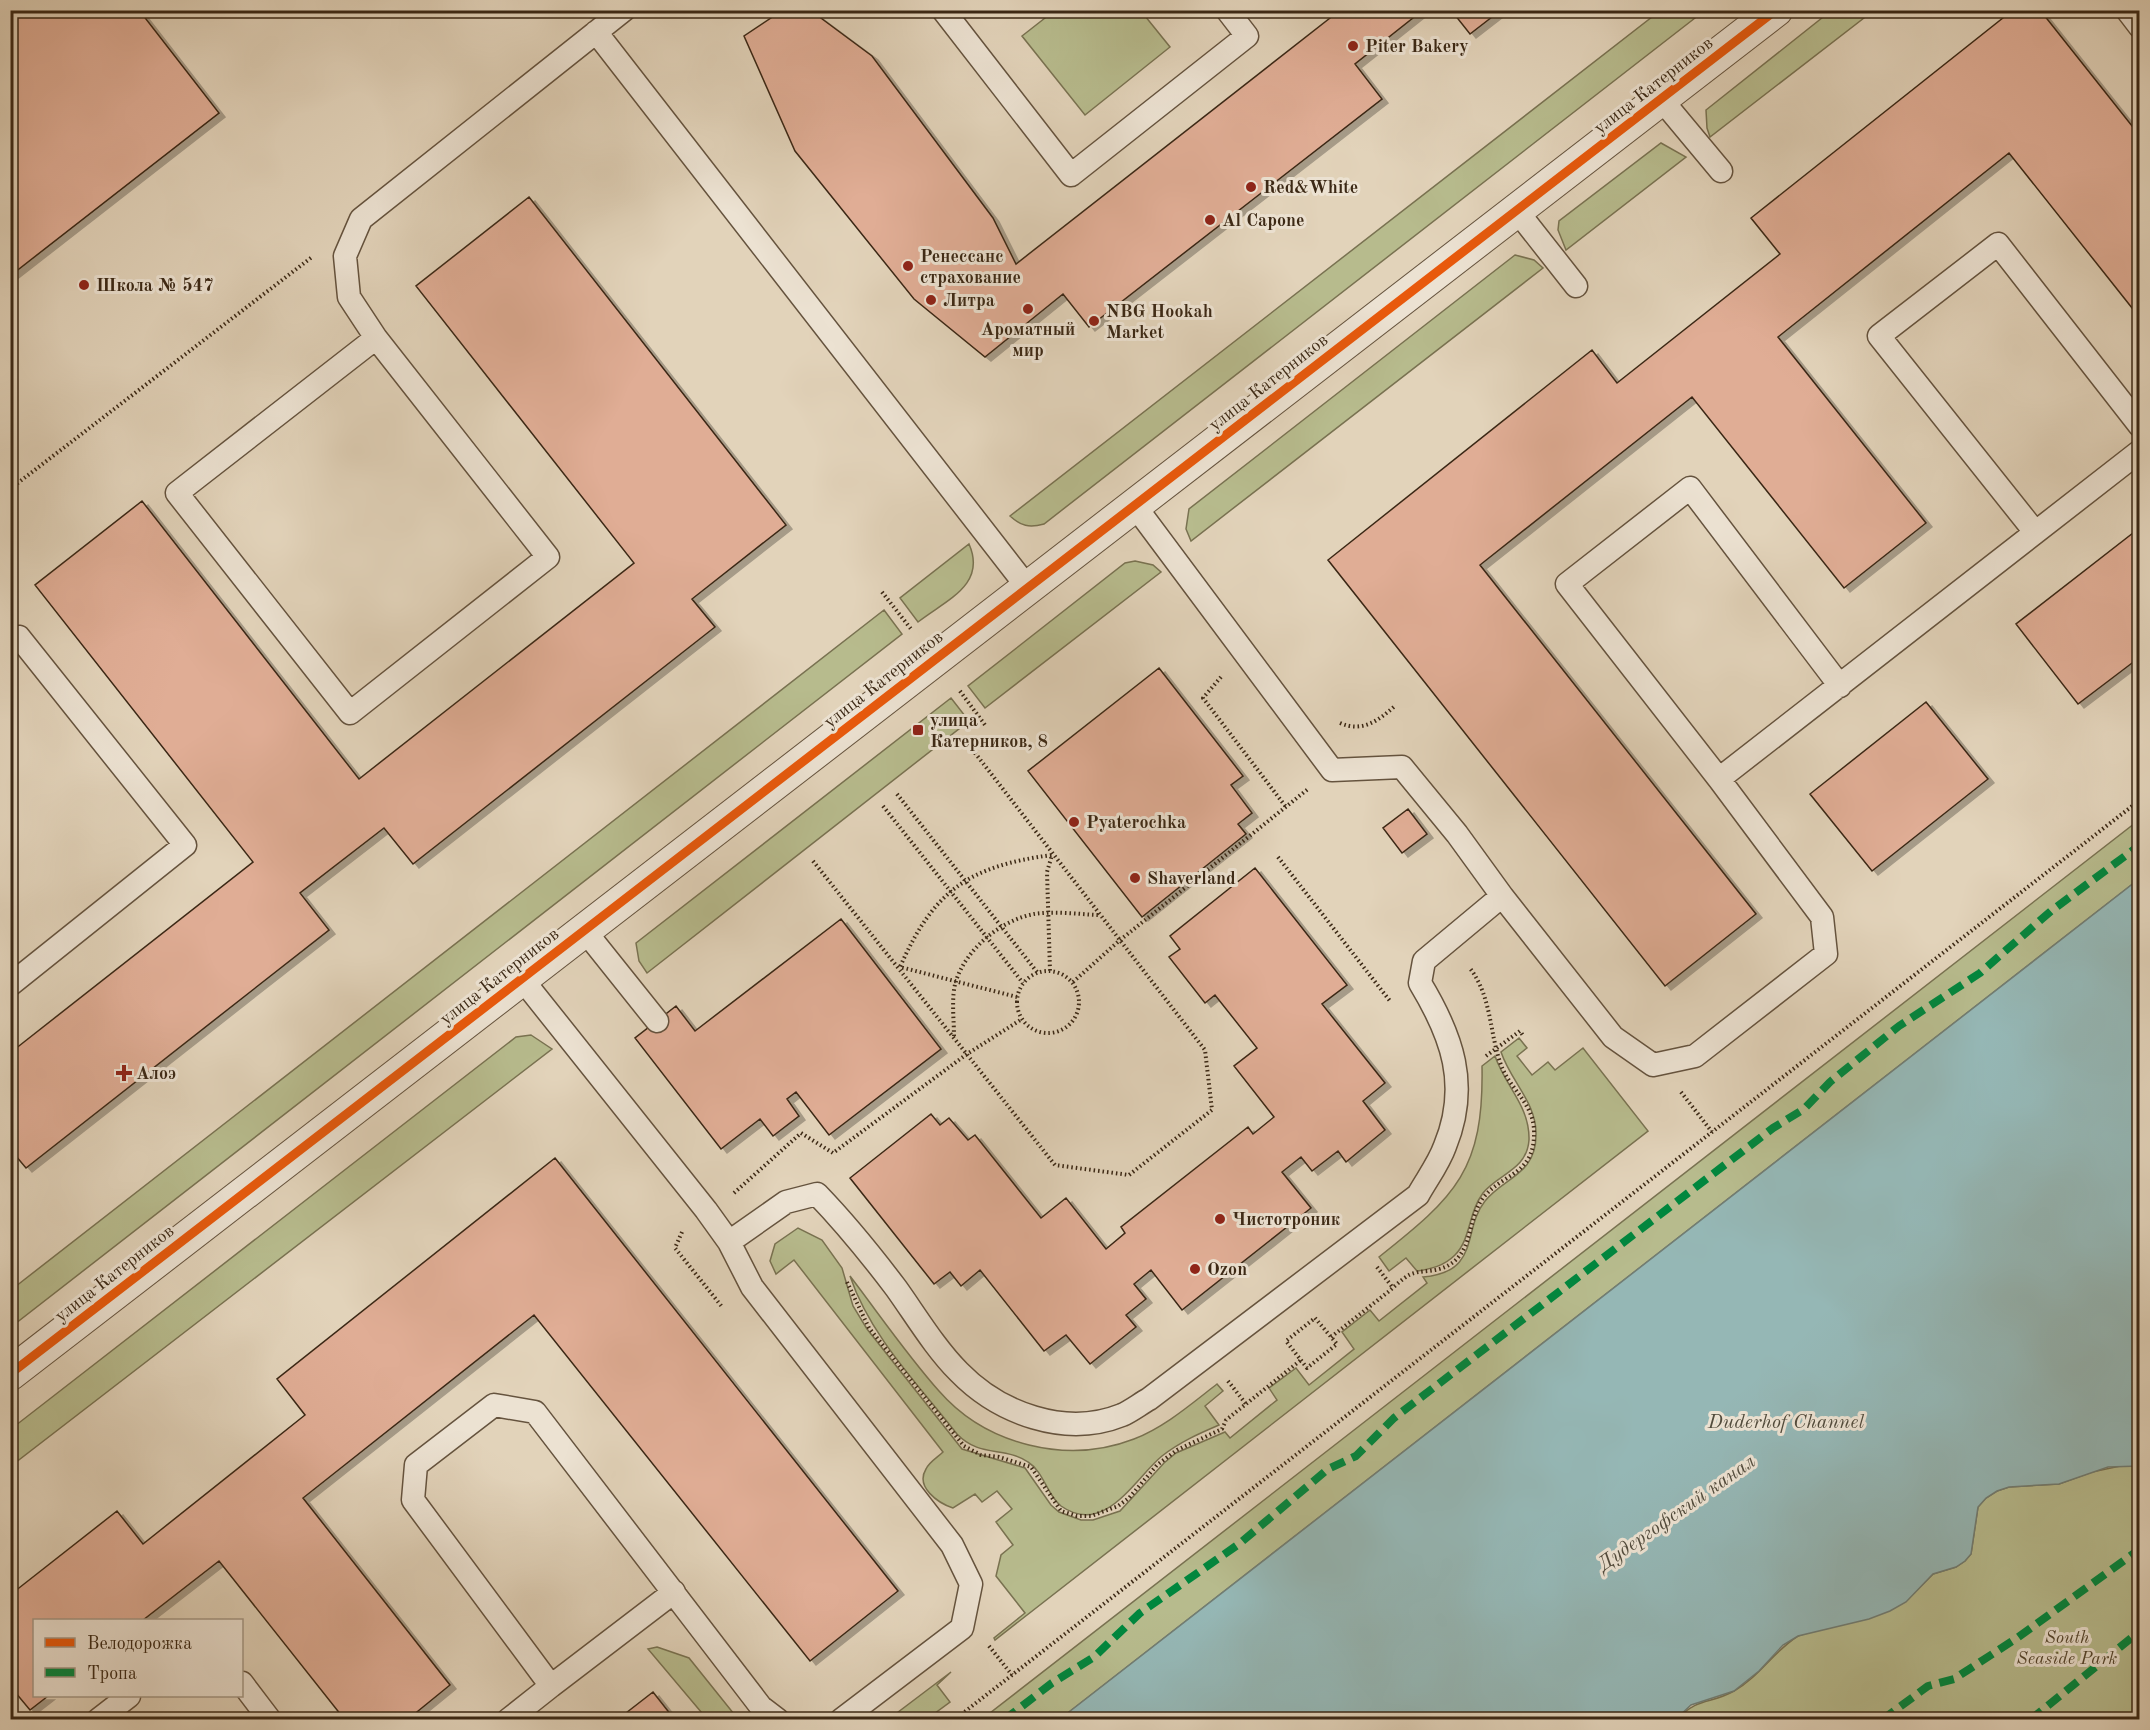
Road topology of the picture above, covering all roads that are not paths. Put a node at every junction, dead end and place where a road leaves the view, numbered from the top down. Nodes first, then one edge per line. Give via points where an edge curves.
1 (624, 10) edge
2 (943, 10) edge
3 (1227, 10) edge
4 (1776, 10) edge
5 (2127, 10) edge
6 (2139, 27) edge
7 (596, 32) junction
8 (1661, 99) junction
9 (1721, 171) dead end
10 (1517, 211) junction
11 (1576, 286) dead end
12 (376, 338) junction
13 (2139, 426) edge
14 (2139, 451) edge
15 (1135, 506) junction
16 (2035, 532) junction
17 (1028, 588) junction
18 (10, 644) edge
19 (1840, 686) junction
20 (1719, 779) junction
21 (1502, 896) junction
22 (585, 930) junction
23 (522, 980) junction
24 (10, 985) edge
25 (657, 1021) dead end
26 (729, 1242) junction
27 (10, 1374) edge
28 (674, 1592) junction
29 (243, 1684) edge
30 (552, 1686) junction
31 (126, 1697) edge
32 (98, 1719) edge
33 (270, 1719) edge
34 (508, 1719) edge
35 (778, 1719) edge
36 (841, 1719) edge

1 - 7 lane
2 - 3 lane via 1071,175 1247,36
4 - 8 street, улица Катерников
5 - 6 lane
7 - 12 lane via 361,219 345,256 349,297
7 - 17 lane
8 - 9 lane
8 - 10 street, улица Катерников
10 - 11 lane
10 - 15 street, улица Катерников
12 - 12 lane via 548,557 350,713 177,494
13 - 16 lane via 1998,244 1879,336
14 - 16 lane
15 - 17 street, улица Катерников
15 - 21 lane via 1332,770 1402,767
16 - 19 lane
17 - 22 street, улица Катерников
18 - 24 lane via 19,637 186,845
19 - 20 lane
19 - 20 lane via 1690,488 1567,584
20 - 21 lane via 1822,916 1826,954 1695,1056 1653,1065 1612,1037
21 - 26 lane via 1424,961 1420,983 1442,1019 1455,1058 1456,1103 1446,1146 1418,1195 1149,1399 1121,1415 1086,1424 1045,1421 989,1398 957,1371 854,1232 817,1194 786,1202
22 - 23 street, улица Катерников
22 - 25 lane
23 - 26 lane
23 - 27 street, улица Катерников
26 - 36 lane via 752,1287 952,1545 971,1584 962,1629
28 - 30 lane
28 - 30 lane via 534,1412 495,1405 425,1458 416,1465 413,1500
28 - 35 lane via 761,1707
29 - 33 lane
30 - 34 lane
31 - 32 lane

